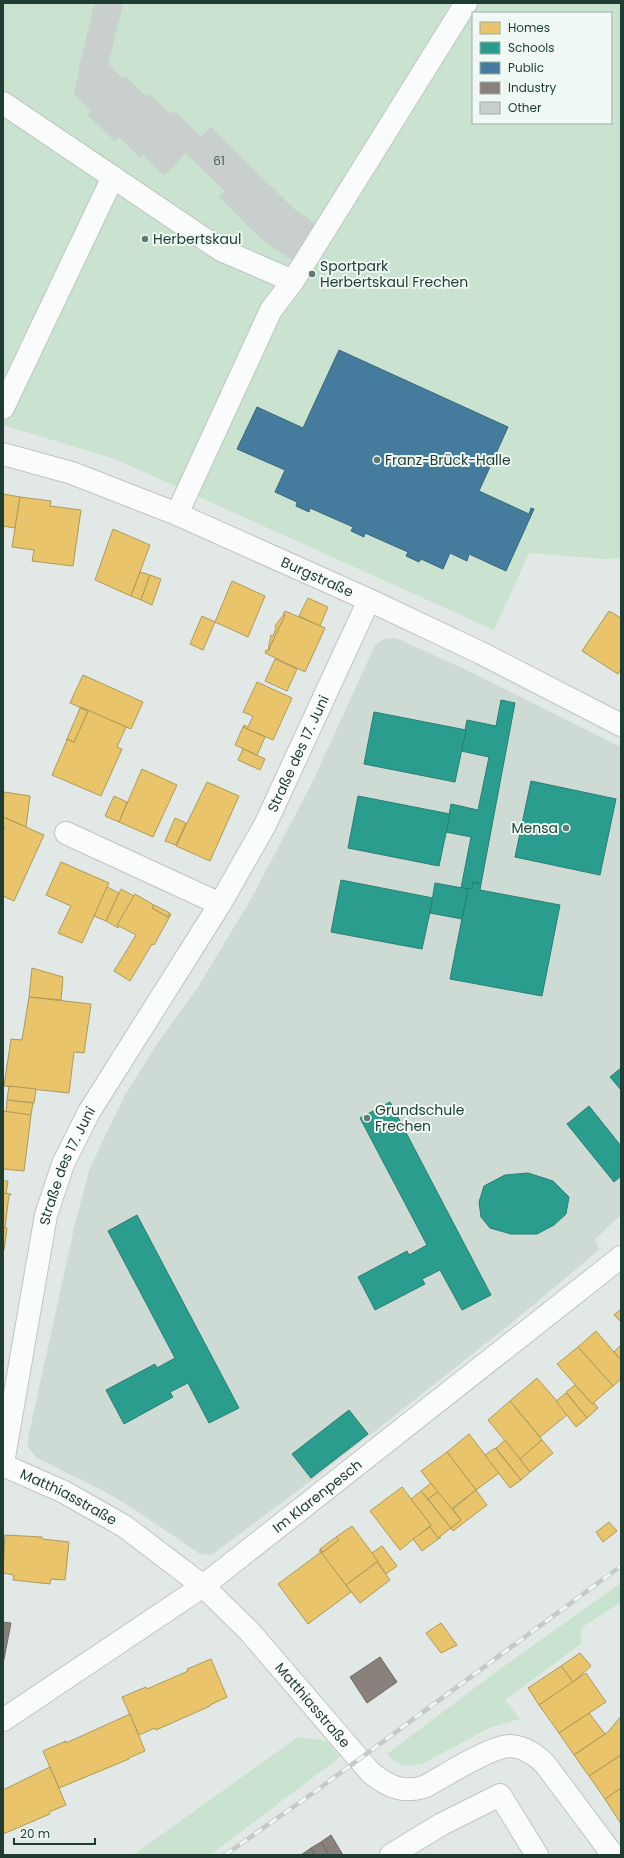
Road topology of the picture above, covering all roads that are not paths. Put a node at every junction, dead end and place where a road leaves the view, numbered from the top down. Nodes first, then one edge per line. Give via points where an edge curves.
1 (466, 3) edge
2 (3, 103) edge
3 (113, 177) junction
4 (293, 281) junction
5 (3, 408) edge
6 (3, 454) edge
7 (177, 514) junction
8 (369, 600) junction
9 (621, 725) edge
10 (66, 833) dead end
11 (220, 904) junction
12 (621, 1257) edge
13 (3, 1464) edge
14 (203, 1586) junction
15 (3, 1720) edge
16 (391, 1855) edge
17 (537, 1855) edge
18 (613, 1855) edge

1 - 4 street
2 - 3 street
3 - 4 street via 221,250
3 - 5 street
4 - 7 street via 271,310
6 - 7 street, Burgstraße via 72,473
7 - 8 street, Burgstraße
8 - 9 street, Burgstraße via 481,653
8 - 11 street, Straße des 17. Juni via 265,825
10 - 11 street
11 - 13 street, Straße des 17. Juni via 89,1112 63,1164 46,1214
12 - 14 street, Im Klarenpesch
13 - 14 street, Matthiasstraße via 64,1492 124,1526
14 - 15 street, Im Klarenpesch
14 - 18 street, Matthiasstraße via 249,1631 371,1773 385,1783 412,1790 424,1787 496,1748 510,1746 526,1750 545,1764
16 - 17 street via 442,1824 500,1795

